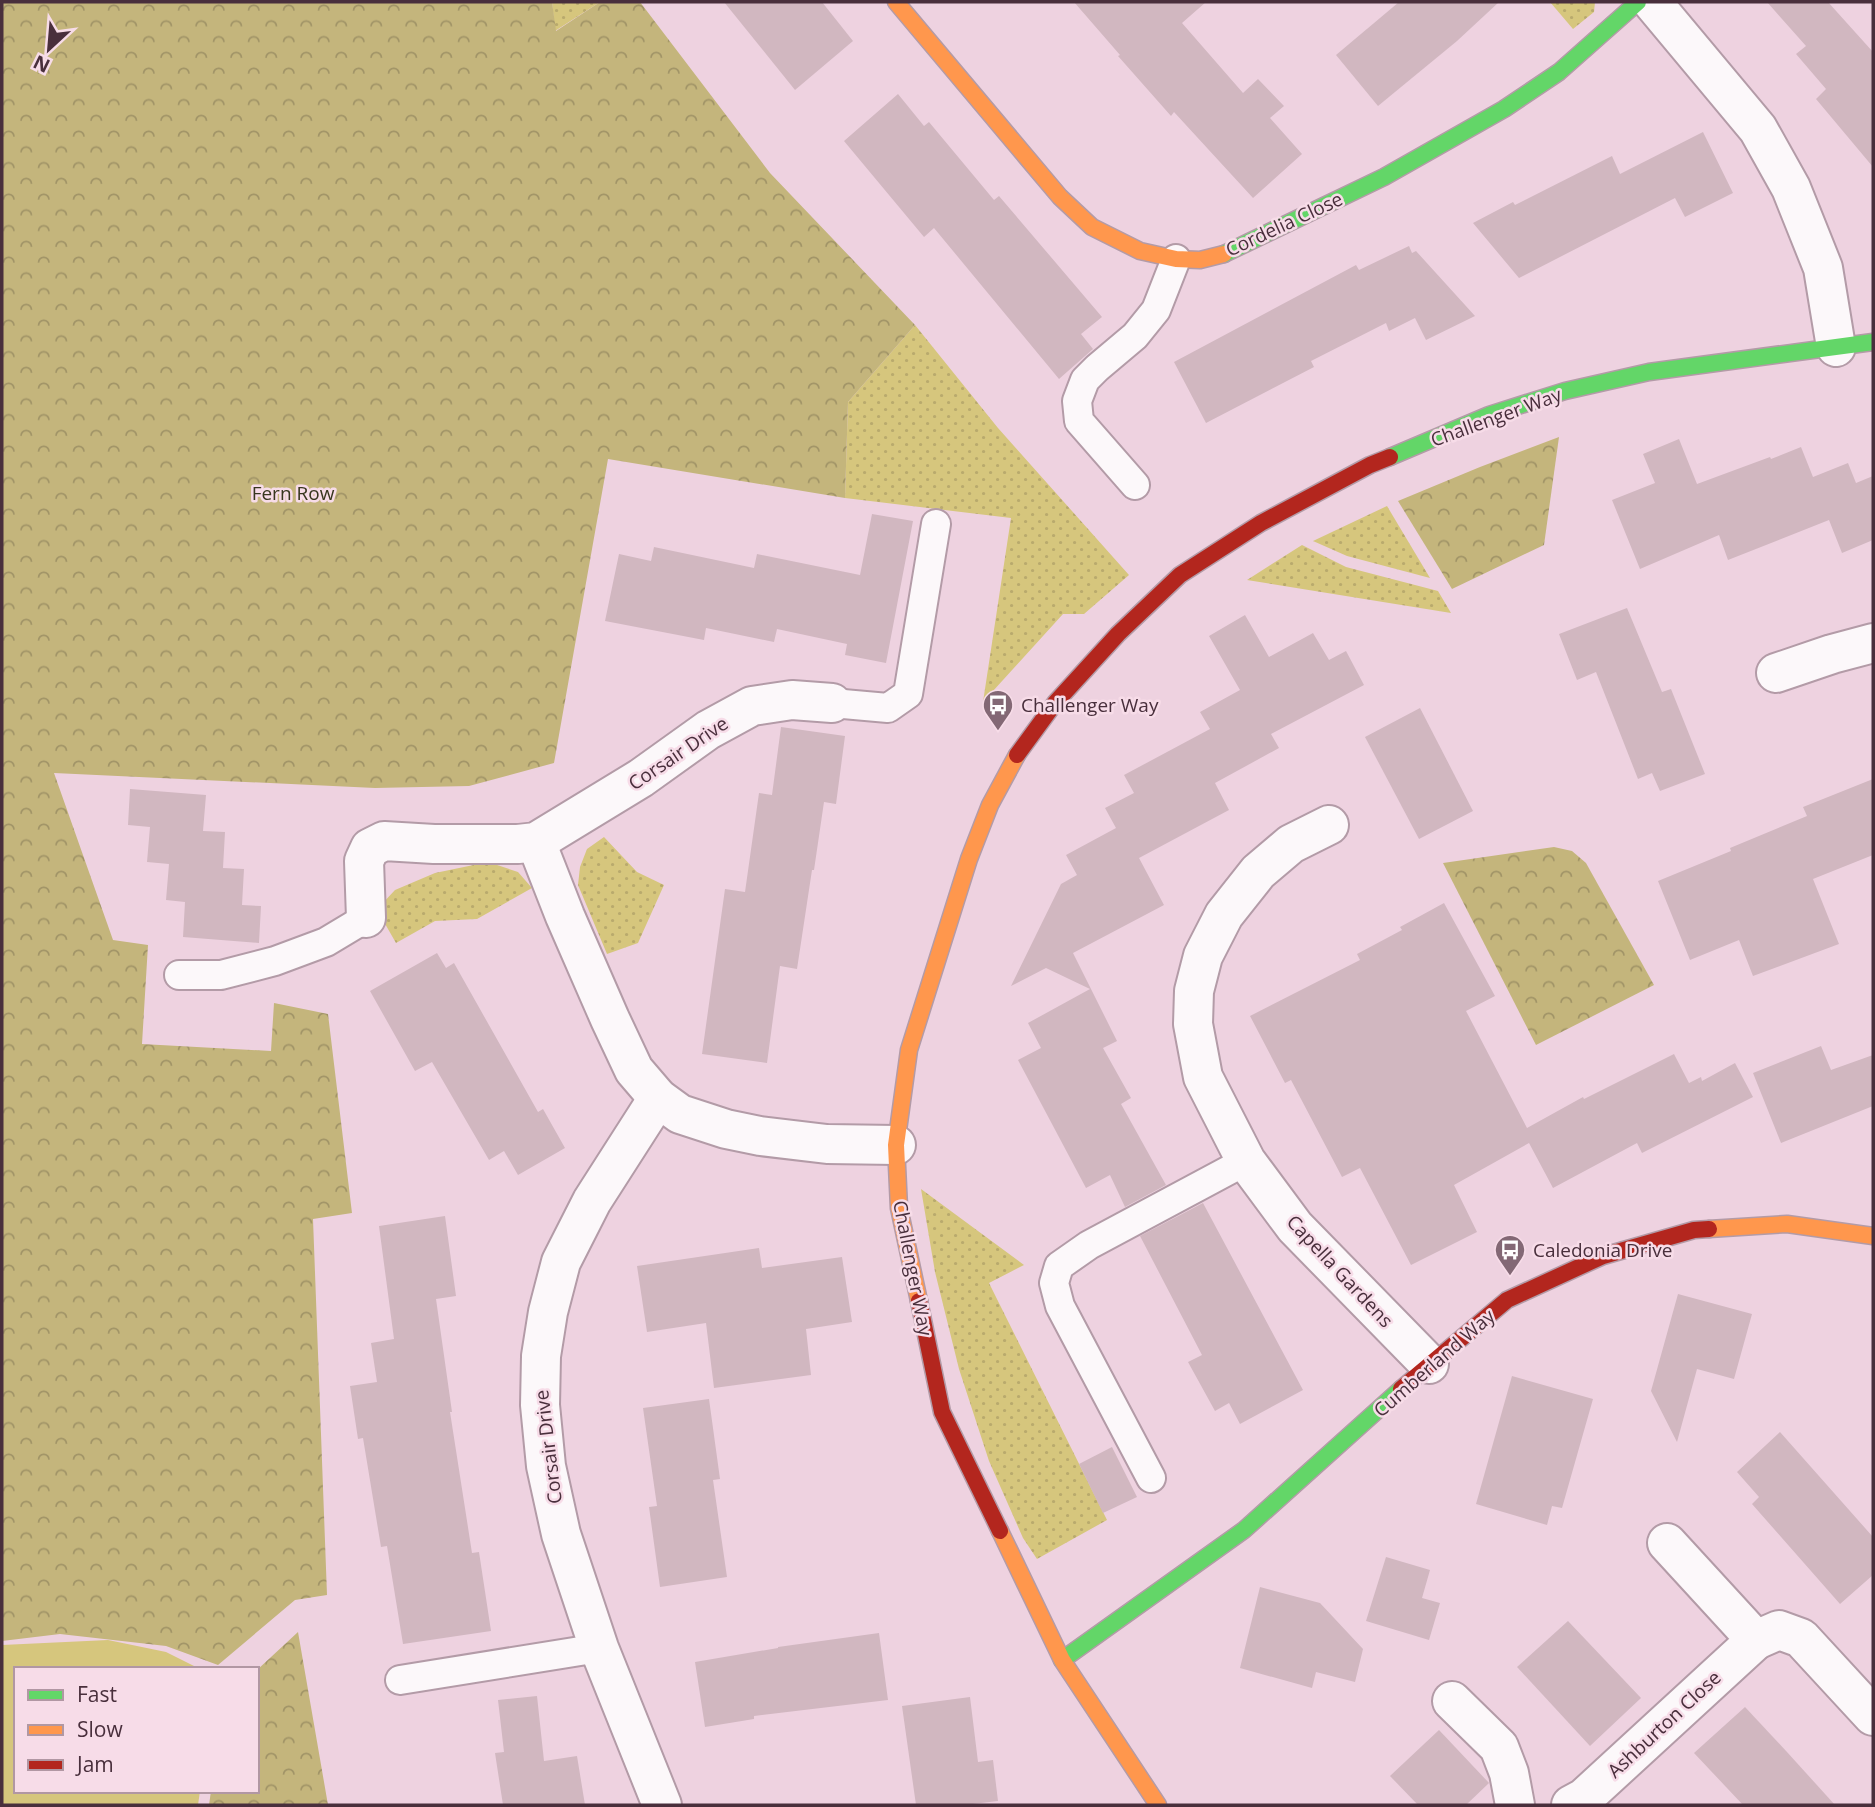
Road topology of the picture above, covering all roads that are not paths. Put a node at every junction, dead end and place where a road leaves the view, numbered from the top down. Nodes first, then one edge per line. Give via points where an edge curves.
1 (896, 2) edge
2 (1638, 2) edge
3 (1652, 2) edge
4 (1176, 259) junction
5 (1873, 342) edge
6 (1836, 347) junction
7 (1135, 485) dead end
8 (936, 524) dead end
9 (1873, 643) edge
10 (1776, 673) dead end
11 (832, 704) joint
12 (1329, 825) dead end
13 (536, 842) junction
14 (366, 918) joint
15 (179, 975) dead end
16 (658, 1098) junction
17 (896, 1145) junction
18 (1246, 1161) junction
19 (1873, 1236) edge
20 (1429, 1364) junction
21 (1151, 1478) dead end
22 (1667, 1543) dead end
23 (1756, 1640) junction
24 (599, 1648) junction
25 (1062, 1660) junction
26 (400, 1680) dead end
27 (1452, 1700) dead end
28 (1873, 1716) edge
29 (662, 1805) edge
30 (1157, 1805) edge
31 (1515, 1805) edge
32 (1571, 1805) edge

1 - 4 street, Cordelia Close via 1060,197 1092,227 1140,251
2 - 4 street, Cordelia Close via 1559,72 1396,170 1230,252 1199,260
3 - 6 street via 1758,129 1791,188 1822,268
4 - 7 lane via 1156,310 1135,336 1085,380 1077,401 1079,421
5 - 6 street, Challenger Way
6 - 17 street, Challenger Way via 1649,372 1489,415 1370,465 1261,523 1180,575 1055,703 1017,755 990,805 909,1050
8 - 11 lane via 908,694 888,708
9 - 10 street
11 - 13 street, Corsair Drive via 792,700 752,706
12 - 18 street, Capella Gardens via 1291,844 1258,872 1224,915 1203,956 1194,991 1193,1024 1203,1077
13 - 14 street, Corsair Drive via 384,841 370,848 364,861
13 - 16 street via 610,1020 634,1070
14 - 15 lane via 326,942 275,961 221,975
16 - 17 street via 680,1114 760,1136 827,1144
16 - 24 street, Corsair Drive via 592,1201 561,1262 541,1356 541,1424 556,1518
17 - 25 street, Challenger Way via 899,1208 942,1412
18 - 20 street, Capella Gardens via 1295,1227
18 - 21 lane via 1059,1266 1054,1283 1060,1306
19 - 20 street, Cumberland Way via 1787,1224 1694,1230 1603,1256 1507,1300
20 - 25 street, Cumberland Way via 1244,1530
22 - 23 street
23 - 28 street via 1779,1630 1801,1638
23 - 32 street, Ashburton Close
24 - 26 lane
24 - 29 street, Corsair Drive
25 - 30 street, Challenger Way
27 - 31 street via 1499,1747

